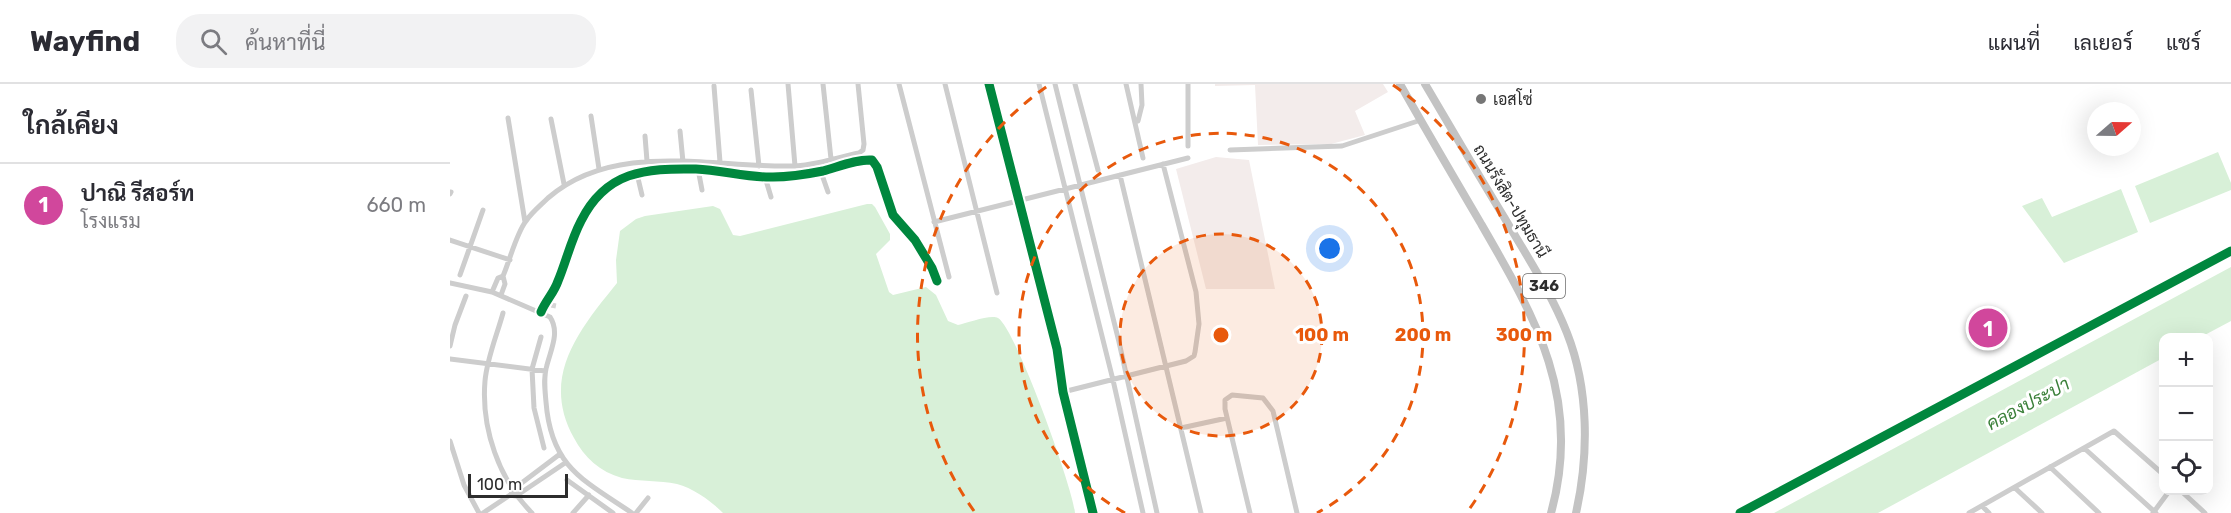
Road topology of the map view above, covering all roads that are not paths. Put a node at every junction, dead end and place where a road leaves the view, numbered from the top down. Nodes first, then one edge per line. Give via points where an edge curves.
1 (788, 84) edge
2 (823, 84) edge
3 (858, 84) edge
4 (899, 84) edge
5 (945, 84) edge
6 (989, 84) edge
7 (1039, 84) edge
8 (1055, 84) edge
9 (1075, 84) edge
10 (1126, 84) edge
11 (1141, 84) edge
12 (1188, 84) edge
13 (1400, 84) edge
14 (1425, 84) edge
15 (714, 86) dead end
16 (751, 90) dead end
17 (591, 116) dead end
18 (507, 118) dead end
19 (551, 119) dead end
20 (1421, 120) junction
21 (1064, 122) junction
22 (1137, 124) junction
23 (1049, 126) junction
24 (680, 131) dead end
25 (645, 136) dead end
26 (1188, 146) dead end
27 (1230, 150) dead end
28 (1143, 158) dead end
29 (1188, 158) dead end
30 (831, 159) junction
31 (647, 161) junction
32 (683, 162) junction
33 (720, 162) junction
34 (1163, 164) junction
35 (759, 166) junction
36 (795, 166) junction
37 (599, 169) junction
38 (698, 169) junction
39 (1098, 170) dead end
40 (821, 172) junction
41 (636, 174) junction
42 (1120, 175) junction
43 (765, 177) junction
44 (564, 184) junction
45 (1079, 185) junction
46 (1065, 188) junction
47 (702, 190) dead end
48 (828, 192) dead end
49 (642, 195) dead end
50 (771, 197) dead end
51 (1019, 201) junction
52 (483, 210) dead end
53 (978, 212) junction
54 (525, 222) junction
55 (934, 222) junction
56 (450, 240) edge
57 (470, 247) junction
58 (1096, 251) junction
59 (2231, 251) edge
60 (1082, 254) junction
61 (510, 260) junction
62 (460, 275) dead end
63 (503, 276) junction
64 (949, 278) dead end
65 (937, 281) dead end
66 (450, 283) edge
67 (492, 292) junction
68 (997, 293) dead end
69 (553, 294) junction
70 (501, 295) junction
71 (466, 296) dead end
72 (541, 312) junction
73 (502, 313) dead end
74 (550, 316) junction
75 (452, 323) edge
76 (541, 337) dead end
77 (450, 346) edge
78 (450, 359) edge
79 (489, 364) junction
80 (1166, 367) junction
81 (532, 369) junction
82 (545, 371) junction
83 (1127, 377) junction
84 (1113, 380) junction
85 (1063, 392) junction
86 (1227, 418) junction
87 (1180, 428) junction
88 (450, 441) edge
89 (544, 448) dead end
90 (2084, 448) junction
91 (560, 454) junction
92 (565, 463) junction
93 (2050, 467) junction
94 (538, 470) junction
95 (2159, 471) edge
96 (544, 478) junction
97 (567, 480) dead end
98 (2015, 488) junction
99 (513, 493) junction
100 (589, 495) junction
101 (2166, 495) edge
102 (2185, 495) edge
103 (648, 498) dead end
104 (1982, 506) junction
105 (2154, 512) edge
106 (481, 513) edge
107 (532, 513) edge
108 (573, 513) edge
109 (613, 513) edge
110 (634, 513) edge
111 (1094, 513) edge
112 (1143, 513) edge
113 (1157, 513) edge
114 (1201, 513) edge
115 (1250, 513) edge
116 (1297, 513) edge
117 (1551, 513) edge
118 (1576, 513) edge
119 (1740, 513) edge
120 (1969, 513) edge
121 (1989, 513) edge
122 (2042, 513) edge
123 (2099, 513) edge
124 (2205, 513) edge

1 - 36 street
2 - 30 street
3 - 30 street via 863,150
4 - 55 street
5 - 53 street
6 - 51 street
7 - 23 street
8 - 21 street
9 - 39 street
10 - 22 street
11 - 22 street via 1142,105
12 - 26 street
13 - 20 main road, 346
14 - 118 main road, ถนนรังสิต-ปทุมธานี / 346 via 1531,263 1567,334 1579,378 1584,421 1584,471
15 - 33 street
16 - 35 street
17 - 37 street
18 - 54 street
19 - 44 street
20 - 27 street via 1342,146
20 - 117 main road, 346 via 1513,279 1548,355 1559,405 1561,448
21 - 23 street
21 - 45 street
22 - 28 street
23 - 46 street
24 - 32 street
25 - 31 street
29 - 34 street
30 - 36 street
31 - 32 street
31 - 37 street
32 - 33 street
33 - 35 street
34 - 42 street
34 - 80 street via 1196,292 1199,324 1194,356
35 - 36 street
37 - 44 street
38 - 41 street
38 - 43 street
38 - 47 street
40 - 43 street
40 - 48 street
40 - 65 street via 866,159 874,162 893,215 915,240
41 - 49 street
41 - 69 street via 607,186 598,195 580,222
42 - 45 street
42 - 80 street
43 - 50 street
44 - 54 street
45 - 46 street
45 - 58 street
46 - 51 street
46 - 60 street
51 - 53 street
51 - 85 street via 1057,349
52 - 57 street
53 - 55 street
53 - 68 street
54 - 61 street
55 - 64 street
56 - 57 street
57 - 61 street
57 - 62 street
58 - 60 street
58 - 83 street
59 - 119 street
60 - 84 street
61 - 63 street
63 - 67 street
63 - 70 street
66 - 67 street
67 - 70 street
69 - 72 street
69 - 74 street
70 - 72 street
71 - 75 street
72 - 74 street
73 - 79 street
74 - 82 street via 555,332
75 - 77 street
76 - 81 street
78 - 79 street
79 - 81 street
79 - 99 street via 485,381 489,435
80 - 83 street
80 - 87 street
81 - 82 street
81 - 89 street via 534,408
82 - 91 street via 547,418
83 - 84 street
83 - 113 street
84 - 85 street
84 - 112 street
85 - 111 street
86 - 87 street
86 - 115 street
86 - 116 street via 1225,400 1232,395 1255,396 1268,402
87 - 114 street
88 - 106 street via 464,485
90 - 93 street
90 - 95 street via 2114,430
90 - 105 street
91 - 92 street
91 - 94 street
92 - 96 street
92 - 110 street via 576,475
93 - 98 street
93 - 123 street
94 - 96 street
94 - 99 street
96 - 99 street
97 - 100 street
98 - 104 street
98 - 122 street
99 - 106 street
99 - 107 street
100 - 108 street
100 - 109 street
101 - 105 street
102 - 124 street
103 - 110 street
104 - 120 street
104 - 121 street

